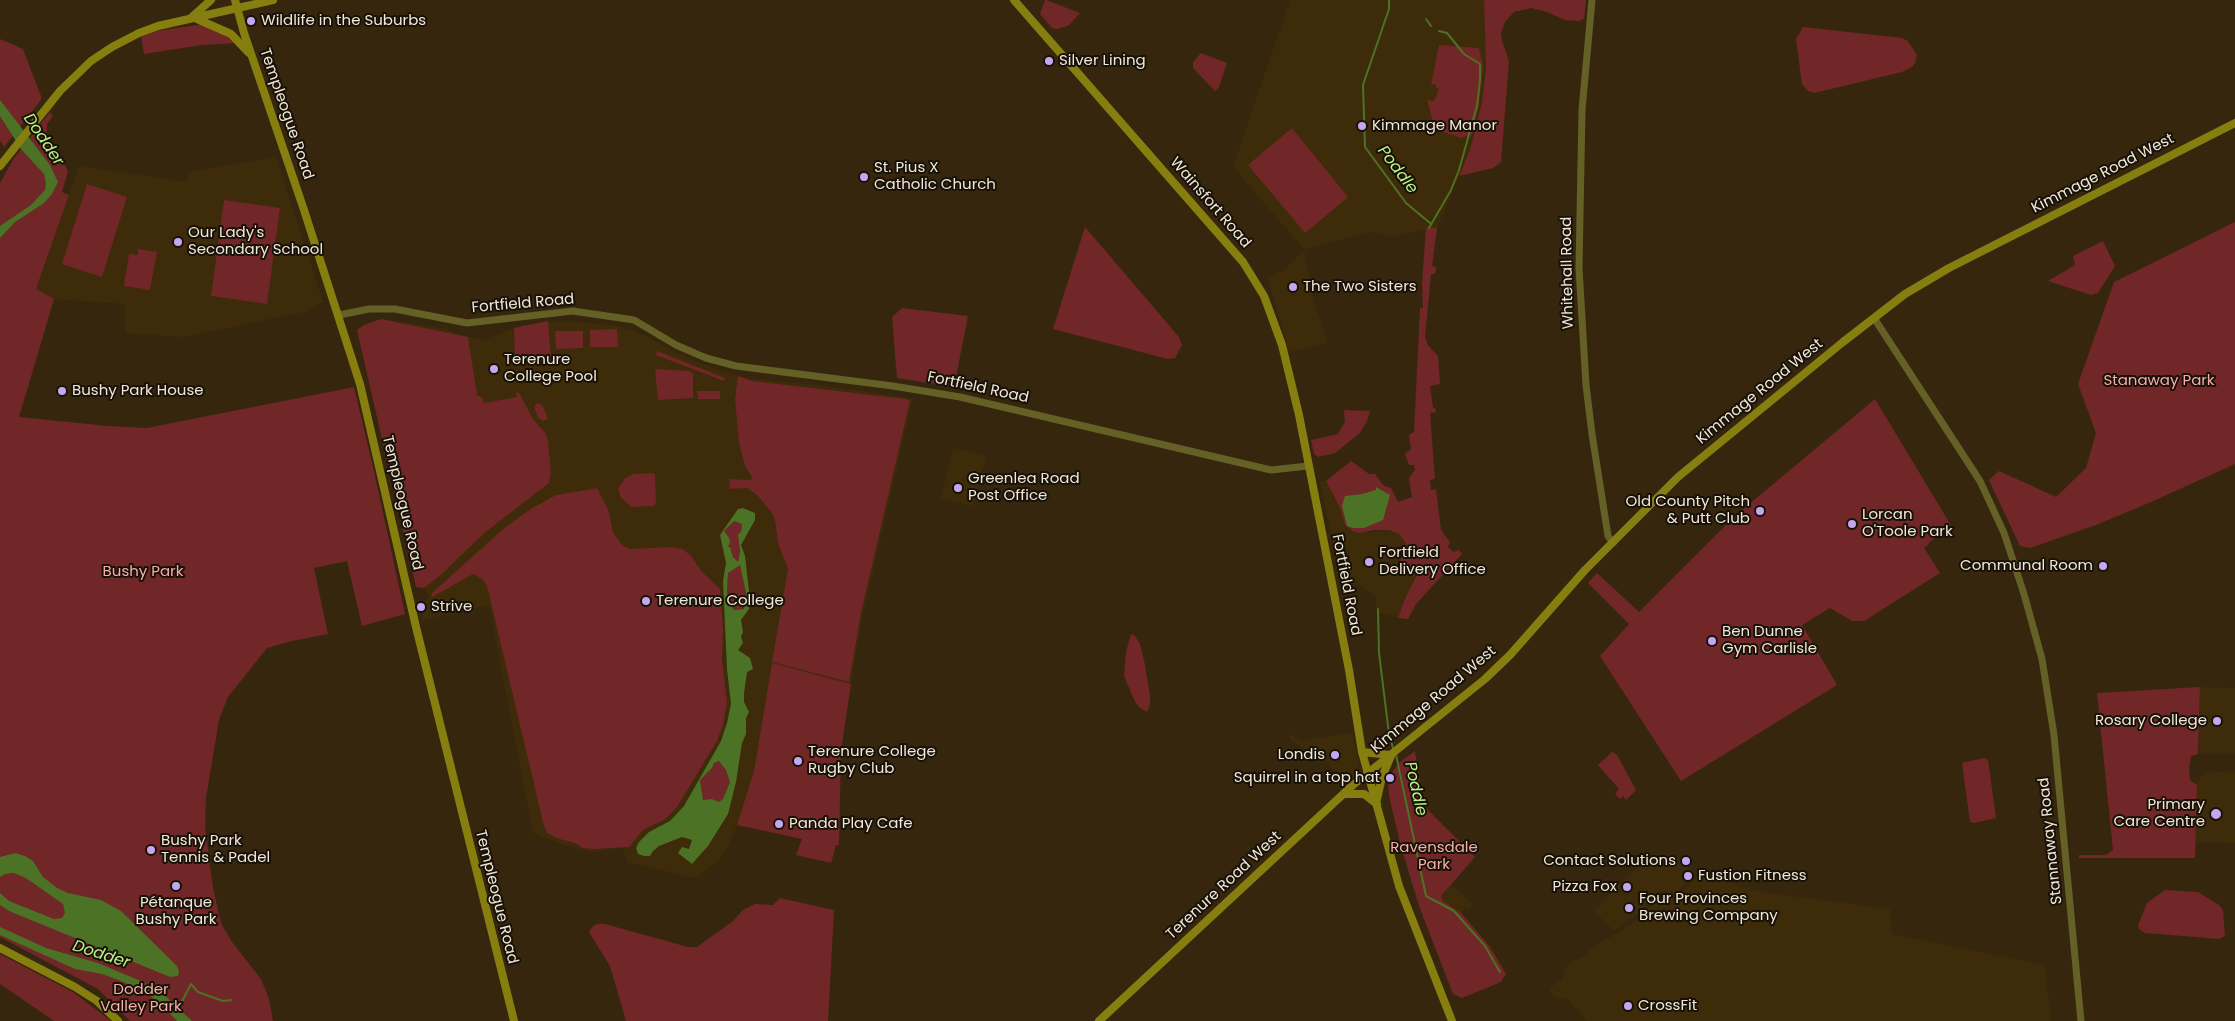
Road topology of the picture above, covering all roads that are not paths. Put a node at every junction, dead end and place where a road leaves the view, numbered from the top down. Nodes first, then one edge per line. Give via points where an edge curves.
1 (211, 0) edge
2 (235, 0) edge
3 (273, 0) edge
4 (1014, 0) edge
5 (1592, 0) edge
6 (236, 9) junction
7 (192, 19) junction
8 (252, 56) junction
9 (2235, 123) edge
10 (0, 166) edge
11 (339, 315) junction
12 (1874, 318) junction
13 (1308, 466) junction
14 (1613, 543) junction
15 (1362, 752) junction
16 (1391, 755) junction
17 (1369, 772) junction
18 (1345, 794) junction
19 (1377, 803) junction
20 (0, 948) edge
21 (118, 1021) edge
22 (514, 1021) edge
23 (1098, 1021) edge
24 (1452, 1021) edge
25 (2081, 1021) edge

1 - 7 main road
2 - 6 main road, Templeogue Road
3 - 6 main road
4 - 13 main road, Wainsfort Road via 1257,282 1282,345
5 - 14 street, Whitehall Road via 1582,110 1579,265 1587,395 1600,494 1608,536
6 - 7 main road
6 - 8 main road, Templeogue Road
7 - 8 main road via 231,34
7 - 10 main road via 143,31 100,55 64,86
8 - 11 main road, Templeogue Road
9 - 12 main road, Kimmage Road West via 1954,265 1916,286
11 - 13 street, Fortfield Road via 368,309 395,309 467,323 573,311 634,320 676,345 736,366 960,396 1271,470
11 - 22 main road, Templeogue Road via 360,384 416,627
12 - 14 main road, Kimmage Road West via 1678,477
12 - 25 street, Stannaway Road via 1984,488 2017,570 2042,659 2054,735
13 - 15 main road, Fortfield Road
14 - 16 main road, Kimmage Road West via 1485,679
15 - 16 main road
15 - 17 main road, Fortfield Road
16 - 17 main road, Kimmage Road West
16 - 19 main road
17 - 18 main road, Terenure Road West
17 - 19 main road, Fortfield Road
18 - 19 main road via 1364,794
18 - 23 main road, Terenure Road West
19 - 24 main road, Fortfield Road via 1400,886
20 - 21 main road via 76,987

